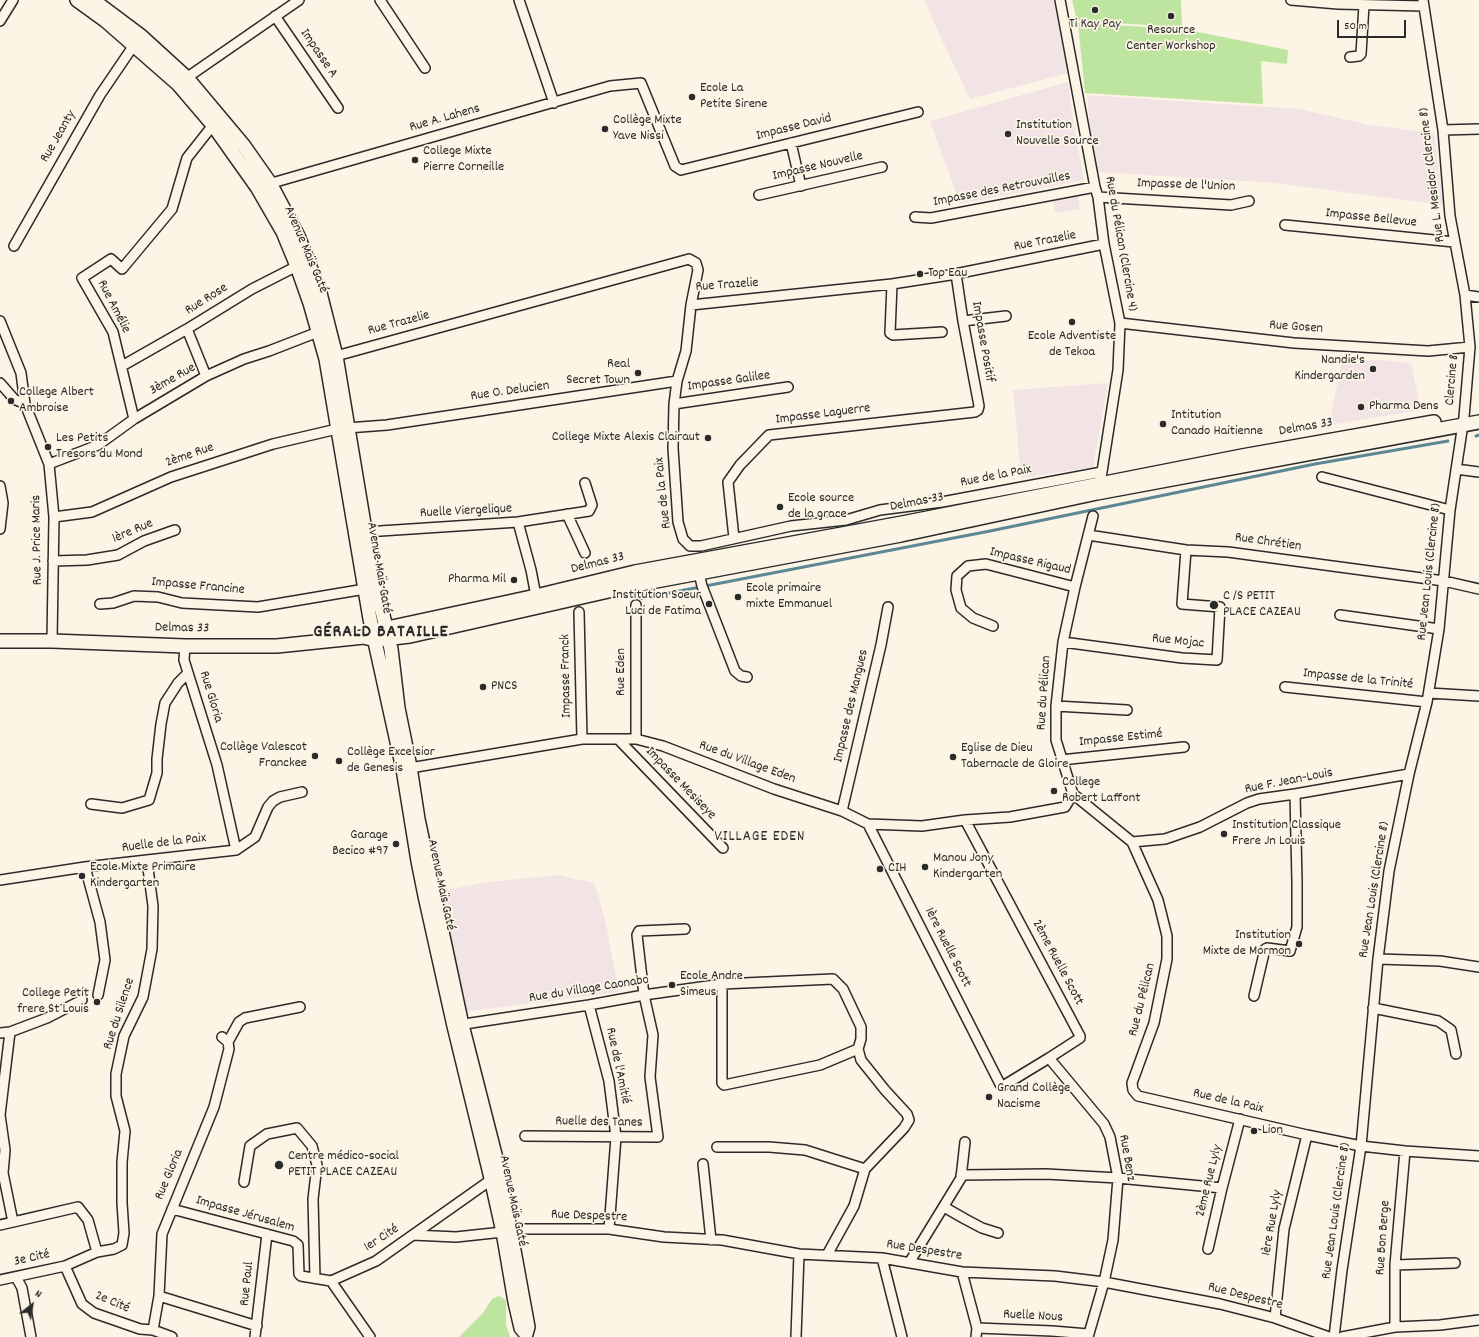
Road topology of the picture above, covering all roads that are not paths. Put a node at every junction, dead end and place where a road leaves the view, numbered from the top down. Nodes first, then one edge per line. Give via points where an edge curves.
1 (13, 0) edge
2 (77, 0) edge
3 (93, 0) edge
4 (299, 0) edge
5 (380, 0) edge
6 (519, 0) edge
7 (1060, 0) edge
8 (1291, 0) edge
9 (1423, 3) edge
10 (1364, 5) junction
11 (275, 16) junction
12 (0, 21) edge
13 (134, 45) junction
14 (1350, 57) dead end
15 (425, 68) dead end
16 (182, 81) junction
17 (554, 103) junction
18 (338, 108) dead end
19 (918, 112) dead end
20 (213, 125) junction
21 (1479, 129) edge
22 (1443, 130) junction
23 (791, 143) junction
24 (882, 167) dead end
25 (678, 169) joint
26 (264, 185) junction
27 (801, 186) junction
28 (1095, 186) junction
29 (759, 195) dead end
30 (1098, 197) junction
31 (1249, 200) dead end
32 (915, 217) dead end
33 (1284, 225) dead end
34 (1454, 242) junction
35 (1104, 244) junction
36 (14, 246) dead end
37 (303, 263) junction
38 (956, 274) junction
39 (892, 284) junction
40 (1465, 295) junction
41 (1479, 297) edge
42 (691, 305) junction
43 (1006, 316) dead end
44 (0, 321) edge
45 (963, 321) junction
46 (1120, 323) junction
47 (187, 329) junction
48 (318, 332) junction
49 (942, 332) dead end
50 (1470, 347) junction
51 (336, 356) junction
52 (122, 366) junction
53 (206, 376) junction
54 (677, 381) junction
55 (0, 383) edge
56 (788, 388) dead end
57 (25, 404) junction
58 (674, 404) junction
59 (975, 412) joint
60 (1479, 414) edge
61 (134, 419) junction
62 (1463, 421) junction
63 (1479, 422) edge
64 (342, 428) junction
65 (49, 464) junction
66 (1456, 469) junction
67 (1479, 472) edge
68 (1322, 477) dead end
69 (1100, 483) junction
70 (585, 484) dead end
71 (0, 486) edge
72 (1450, 510) junction
73 (567, 514) junction
74 (1093, 516) dead end
75 (54, 517) junction
76 (518, 522) junction
77 (0, 529) edge
78 (175, 530) dead end
79 (365, 532) junction
80 (1088, 535) junction
81 (734, 538) junction
82 (1186, 550) junction
83 (585, 553) dead end
84 (53, 561) junction
85 (699, 574) junction
86 (1444, 581) junction
87 (1075, 587) junction
88 (1479, 588) edge
89 (365, 589) junction
90 (536, 596) junction
91 (100, 604) dead end
92 (636, 606) dead end
93 (888, 607) dead end
94 (580, 612) dead end
95 (1340, 616) dead end
96 (993, 626) dead end
97 (1439, 629) junction
98 (377, 635) junction
99 (52, 641) junction
100 (0, 642) edge
101 (1064, 642) junction
102 (185, 646) junction
103 (188, 673) junction
104 (747, 677) dead end
105 (1286, 687) dead end
106 (1479, 696) edge
107 (1428, 697) junction
108 (1056, 706) junction
109 (1127, 710) dead end
110 (582, 739) junction
111 (618, 739) junction
112 (636, 739) junction
113 (1184, 747) dead end
114 (1061, 760) junction
115 (407, 768) junction
116 (1409, 774) junction
117 (302, 792) dead end
118 (1073, 794) junction
119 (1295, 794) junction
120 (92, 804) dead end
121 (842, 811) junction
122 (965, 820) junction
123 (868, 824) junction
124 (1132, 842) junction
125 (723, 848) dead end
126 (236, 850) junction
127 (147, 861) junction
128 (85, 868) junction
129 (0, 880) edge
130 (685, 929) dead end
131 (1378, 959) junction
132 (1479, 967) edge
133 (722, 984) junction
134 (644, 994) junction
135 (98, 995) dead end
136 (1254, 996) dead end
137 (82, 1000) dead end
138 (589, 1005) junction
139 (300, 1007) dead end
140 (1373, 1008) junction
141 (458, 1025) junction
142 (10, 1032) junction
143 (0, 1033) edge
144 (858, 1049) junction
145 (1456, 1054) dead end
146 (1049, 1058) junction
147 (1002, 1086) joint
148 (1138, 1096) joint
149 (1240, 1119) junction
150 (1307, 1135) junction
151 (525, 1136) dead end
152 (616, 1137) junction
153 (965, 1142) dead end
154 (1361, 1146) junction
155 (717, 1147) dead end
156 (1405, 1151) junction
157 (1479, 1156) edge
158 (703, 1164) dead end
159 (865, 1169) junction
160 (2, 1173) edge
161 (961, 1175) junction
162 (496, 1176) junction
163 (1118, 1178) junction
164 (244, 1182) dead end
165 (1222, 1188) junction
166 (944, 1207) junction
167 (172, 1209) junction
168 (13, 1222) junction
169 (0, 1225) edge
170 (609, 1228) junction
171 (506, 1230) junction
172 (998, 1232) dead end
173 (268, 1234) junction
174 (413, 1236) junction
175 (711, 1240) junction
176 (1208, 1250) dead end
177 (97, 1252) junction
178 (800, 1254) junction
179 (827, 1254) junction
180 (882, 1258) junction
181 (909, 1263) junction
182 (1455, 1263) dead end
183 (67, 1264) junction
184 (1395, 1265) junction
185 (962, 1272) junction
186 (16, 1277) junction
187 (315, 1278) junction
188 (0, 1280) edge
189 (330, 1281) junction
190 (1104, 1282) junction
191 (159, 1296) junction
192 (1275, 1318) junction
193 (1479, 1320) edge
194 (257, 1326) junction
195 (1395, 1327) junction
196 (153, 1330) junction
197 (976, 1332) edge
198 (140, 1333) edge
199 (527, 1336) edge
200 (1088, 1336) edge
201 (30, 1337) edge
202 (172, 1337) edge
203 (255, 1337) edge
204 (370, 1337) edge
205 (796, 1337) edge
206 (902, 1337) edge
207 (1329, 1337) edge
208 (1334, 1337) edge
209 (1342, 1337) edge

1 - 12 street
2 - 13 main road, Avenue Maïs Gaté via 106,20
3 - 16 main road, Avenue Maïs Gaté via 141,36
4 - 11 street
5 - 15 street
6 - 17 street
7 - 28 street, Rue du Pélican (Clercine 4)
8 - 10 street
9 - 10 street
9 - 22 street, Rue L. Mesidor (Clercine 8)
10 - 14 street via 1361,54
11 - 16 street
11 - 18 street, Impasse A
13 - 16 main road, Avenue Maïs Gaté
13 - 36 street, Rue Jeanty via 100,95
16 - 20 main road, Avenue Maïs Gaté
16 - 26 main road, Avenue Maïs Gaté via 244,146
17 - 25 street, Rue A. Lahens via 610,86 641,83
17 - 26 street, Rue A. Lahens
19 - 23 street, Impasse David
20 - 26 main road, Avenue Maïs Gaté
20 - 52 street, Rue Amélie via 187,158 172,209 122,269 111,259 82,278 113,332
21 - 22 street
22 - 34 street, Rue L. Mesidor (Clercine 8)
23 - 25 street, Impasse David
23 - 27 street
24 - 27 street, Impasse Nouvelle
26 - 37 main road, Avenue Maïs Gaté via 298,236
27 - 29 street, Impasse Nouvelle
28 - 30 street, Rue du Pélican (Clercine 4)
28 - 32 street, Impasse des Retrouvailles via 931,218
30 - 31 street, Impasse de l'Union via 1231,205
30 - 35 street, Rue du Pélican (Clercine 4)
33 - 34 street, Impasse Bellevue
34 - 40 street, Rue L. Mesidor (Clercine 8)
35 - 38 street, Rue Trazelie
35 - 46 street, Rue du Pélican (Clercine 4)
37 - 47 street, Rue Rose via 252,289
37 - 48 main road, Avenue Maïs Gaté
37 - 51 main road, Avenue Maïs Gaté via 320,293
38 - 39 street, Rue Trazelie
38 - 45 street, Impasse Positif
39 - 42 street, Rue Trazelie
39 - 49 street via 890,334
40 - 41 street
40 - 50 street, Rue L. Mesidor (Clercine 8)
42 - 51 street, Rue Trazelie via 698,270 696,263 689,259
42 - 54 street, Rue de la Paix via 686,352
43 - 45 street
44 - 57 street via 21,373
45 - 59 street, Impasse Positif via 979,406
46 - 50 street, Rue Gosen via 1294,343 1428,351
46 - 69 street, Rue du Pélican (Clercine 4) via 1118,370
47 - 52 street, Rue Rose
47 - 53 street
48 - 53 street, 3ème Rue
48 - 64 main road, Avenue Maïs Gaté
50 - 62 street, Clercine 8
51 - 64 main road, Avenue Maïs Gaté
52 - 61 street, Rue Amélie
53 - 61 street, 3ème Rue
54 - 58 street, Rue de la Paix
54 - 64 street, Rue O. Delucien via 387,425
55 - 57 street via 14,399
56 - 58 street, Impasse Galilee
57 - 65 street, Rue J. Price Maris
58 - 81 street, Rue de la Paix via 673,448 678,522 683,539 690,546 701,546
59 - 81 street, Impasse Laguerre via 769,435 740,465 728,482
60 - 62 main road, Delmas 33
61 - 65 street, 3ème Rue via 98,445
62 - 63 main road, Delmas 33
62 - 66 street, Rue Jean Louis (Clercine 8)
62 - 69 main road, Delmas 33 via 1250,454
64 - 75 street, 2ème Rue via 273,444 171,477 92,512
64 - 79 main road, Avenue Maïs Gaté
64 - 89 main road, Avenue Maïs Gaté
65 - 75 street, Rue J. Price Maris
66 - 67 street
66 - 72 street, Rue Jean Louis (Clercine 8)
68 - 72 street
69 - 81 street, Rue de la Paix via 880,510 846,520 791,526
69 - 85 main road, Delmas 33 via 901,535
69 - 90 main road, Delmas 33 via 902,523 635,572
70 - 73 street via 592,505 590,511
71 - 77 street
72 - 86 street, Rue Jean Louis (Clercine 8)
73 - 76 street
73 - 83 street
74 - 80 street, Rue du Pélican
75 - 84 street, Rue J. Price Maris
76 - 79 street, Ruelle Viergelique
76 - 90 street, Ruelle Viergelique
78 - 84 street, 1ère Rue via 144,541 118,555 87,560
79 - 98 main road, Avenue Maïs Gaté
80 - 82 street, Rue Chrétien
80 - 87 street, Rue du Pélican
82 - 86 street, Rue Chrétien via 1228,552
82 - 101 street, Rue Mojac via 1182,604 1220,607 1217,660 1182,658
84 - 99 street, Rue J. Price Maris
85 - 98 main road, Delmas 33 via 635,585 417,634
85 - 104 street via 735,671 740,676
86 - 88 street, Rue Chrétien
86 - 97 street, Rue Jean Louis (Clercine 8)
87 - 96 street, Impasse Rigaud via 986,564 968,566 957,576 956,590 961,608 973,618
87 - 101 street, Rue du Pélican
89 - 91 street, Impasse Francine via 258,607 182,603 158,597 134,596 113,603
89 - 98 main road, Avenue Maïs Gaté
90 - 98 main road, Delmas 33
92 - 112 street, Rue Eden
93 - 121 street, Impasse des Mangues
94 - 110 street, Impasse Franck
95 - 97 street
97 - 107 street, Rue Jean Louis (Clercine 8)
98 - 102 main road, Delmas 33 via 277,646
98 - 115 main road, Avenue Maïs Gaté via 398,708
99 - 100 main road, Delmas 33
99 - 102 main road, Delmas 33
101 - 108 street, Rue du Pélican
102 - 103 street, Rue Gloria via 184,660
103 - 120 street via 178,683 165,704 157,773 149,800 122,808
103 - 126 street, Rue Gloria via 217,765
105 - 107 street, Impasse de la Trinité
106 - 107 street, Impasse de la Trinité
107 - 116 street, Rue Jean Louis (Clercine 8)
108 - 109 street
108 - 114 street, Rue du Pélican via 1056,740
110 - 111 street, Rue du Village Eden
110 - 115 street, Rue du Village Eden
111 - 112 street, Rue du Village Eden
111 - 125 street, Impasse Mesiseye
112 - 121 street, Rue du Village Eden via 663,746
113 - 114 street, Impasse Estimé
114 - 118 street, Rue du Pélican
115 - 141 main road, Avenue Maïs Gaté via 418,861
116 - 119 street, Rue F. Jean-Louis
116 - 131 street, Rue Jean Louis (Clercine 8) via 1389,871
117 - 126 street via 273,801 255,836
118 - 122 street, Rue du Village Eden via 1065,807 1010,817
118 - 124 street, Rue du Pélican
119 - 124 street, Rue F. Jean-Louis via 1247,802 1200,827 1165,839
119 - 136 street via 1297,927 1290,951 1265,949
121 - 123 street, Rue du Village Eden
122 - 123 street, Rue du Village Eden via 922,826
122 - 146 street, 2ème Ruelle Scott via 1080,1036
123 - 147 street, 1ère Ruelle Scott
124 - 148 street, Rue du Pélican via 1158,900 1167,936 1167,959 1154,1023 1132,1083 1133,1090
126 - 127 street, Ruelle de la Paix
127 - 128 street, Ruelle de la Paix
127 - 177 street, Rue du Silence via 153,906 152,949 143,997 124,1036 116,1074 116,1096 125,1131 122,1162 124,1233 122,1245
128 - 129 street, Ruelle de la Paix
128 - 135 street via 100,922 106,960
130 - 134 street, Ruelle des Tanes via 638,932
131 - 132 street via 1440,961
131 - 140 street, Rue Jean Louis (Clercine 8)
133 - 134 street, Rue du Village Caonabo
133 - 144 street, Rue du Village Caonabo via 833,979 843,988 861,1027 862,1039
133 - 144 street via 724,1085 820,1065
134 - 138 street, Rue du Village Caonabo
134 - 152 street, Ruelle des Tanes via 653,1035 650,1077 658,1137
137 - 142 street via 47,1018
138 - 141 street, Rue du Village Caonabo
138 - 152 street, Rue de l'Amitié via 609,1081
139 - 167 street, Rue Gloria via 245,1018 225,1039 229,1049 214,1107
140 - 145 street via 1438,1021 1451,1030
140 - 154 street, Rue Jean Louis (Clercine 8)
141 - 162 main road, Avenue Maïs Gaté
142 - 143 street
142 - 160 street via 0,1115 5,1150
144 - 159 street via 862,1060 907,1114 909,1120
146 - 147 street, 2ème Ruelle Scott
146 - 163 street, Rue Benz via 1104,1124 1110,1137
148 - 149 street, Rue de la Paix
149 - 150 street, Rue de la Paix
149 - 165 street, 2ème Rue Lyly
150 - 154 street, Rue de la Paix
150 - 192 street, 1ère Rue Lyly via 1284,1229
151 - 152 street, Ruelle des Tanes
152 - 170 street, Rue de l'Amitié
153 - 161 street
154 - 156 street, Rue de la Paix
154 - 208 street, Rue Jean Louis (Clercine 8)
155 - 159 street via 805,1150
156 - 157 street, Rue de la Paix
156 - 184 street, Rue Bon Berge
158 - 175 street
159 - 179 street via 854,1206
160 - 168 street
161 - 163 street via 1046,1174
161 - 166 street
162 - 171 main road, Avenue Maïs Gaté
162 - 174 street, 1er Cité
163 - 165 street
163 - 190 street, Rue Benz via 1114,1240
164 - 187 street via 250,1146 267,1134 297,1128 312,1146 317,1165 313,1199
165 - 176 street, 2ème Rue Lyly
166 - 172 street via 982,1228
166 - 181 street
167 - 173 street, Impasse Jérusalem
167 - 191 street, Rue Gloria via 162,1234
168 - 169 street
168 - 177 street via 78,1207 88,1220
170 - 171 street, Rue Despestre
170 - 175 street, Rue Despestre via 664,1237
171 - 174 street, Rue Despestre via 456,1237
171 - 199 main road, Avenue Maïs Gaté via 515,1302 521,1328
173 - 187 street, Impasse Jérusalem via 296,1242 298,1274
173 - 194 street, Rue Paul
174 - 189 street, 1er Cité via 376,1261
175 - 178 street, Rue Despestre
177 - 183 street, 3e Cité
178 - 179 street, Rue Despestre
178 - 205 street
179 - 180 street, Rue Despestre
180 - 181 street, Rue Despestre
180 - 206 street
181 - 185 street, Rue Despestre
182 - 184 street
183 - 186 street, 3e Cité
183 - 198 street, 2e Cité via 82,1304 94,1313
184 - 195 street, Rue Bon Berge
185 - 190 street, Rue Despestre via 1055,1276
185 - 197 street
186 - 188 street, 3e Cité
186 - 201 street via 22,1288
187 - 189 street, Impasse Jérusalem
189 - 204 street
190 - 192 street, Rue Despestre via 1220,1304
190 - 200 street, Rue Benz
191 - 194 street
191 - 196 street, Rue Gloria
192 - 207 street, Rue Despestre
193 - 195 street
194 - 203 street, Rue Paul
195 - 209 street
196 - 198 street, 2e Cité
196 - 202 street, 2e Cité
197 - 200 street, Ruelle Nous via 1052,1331

